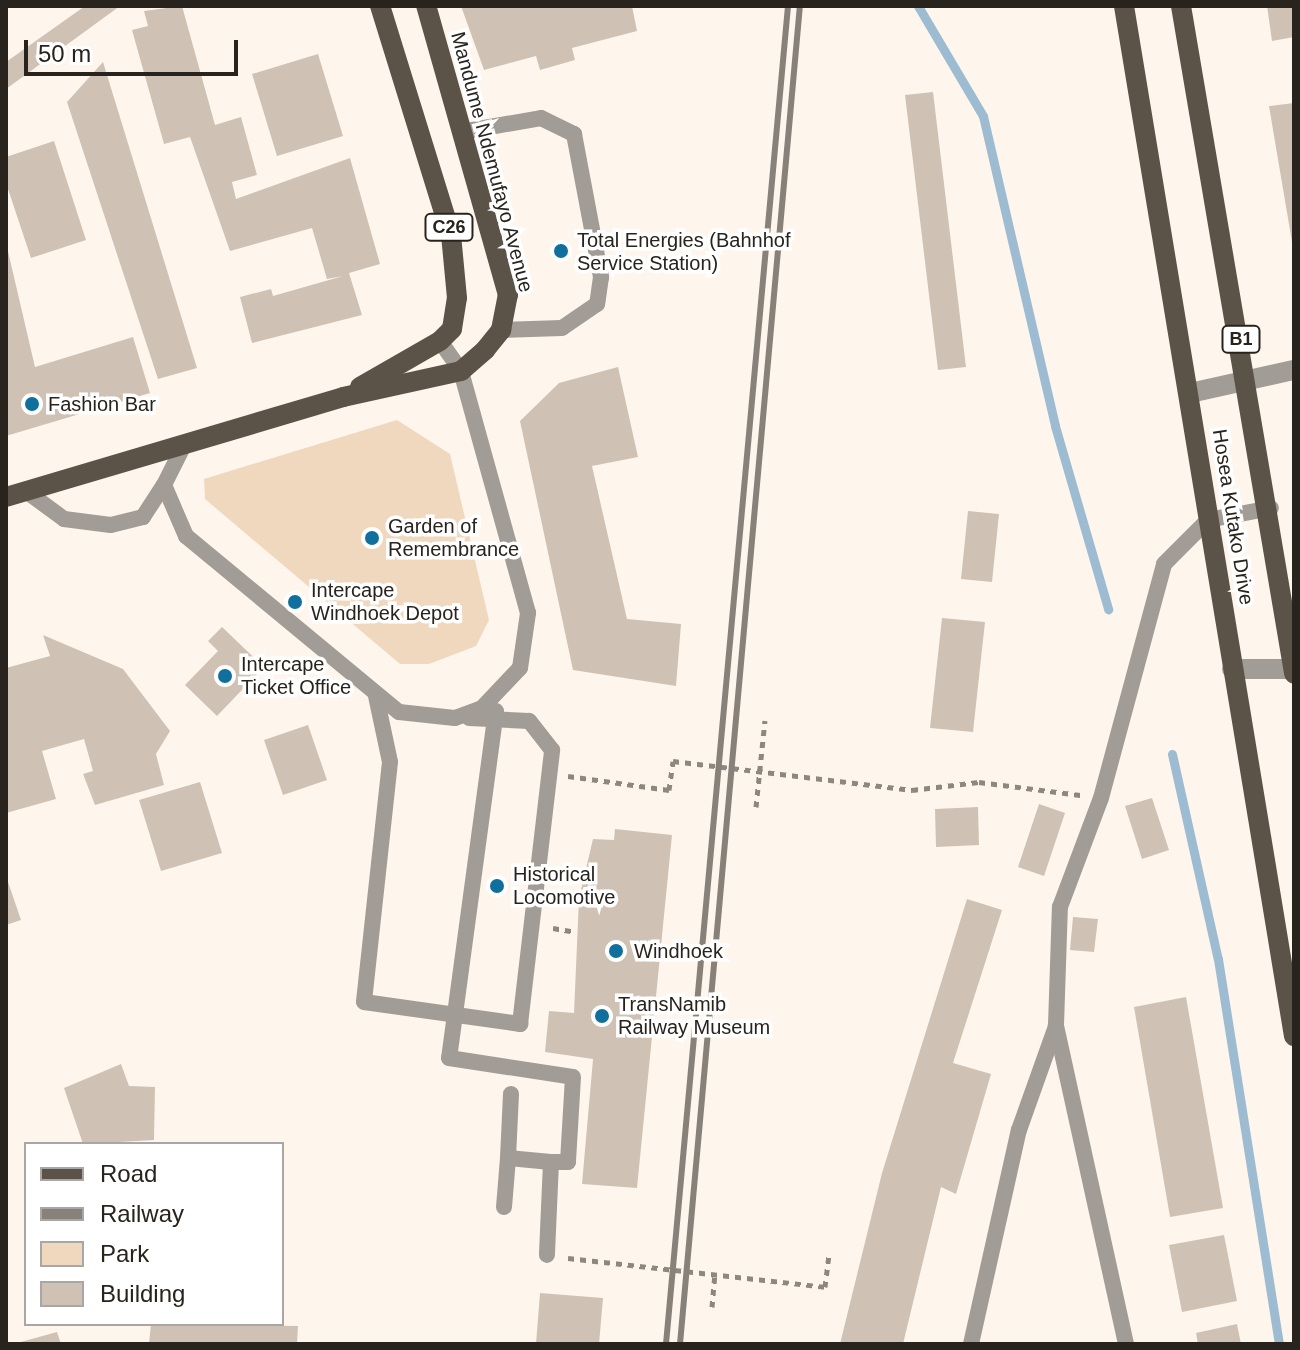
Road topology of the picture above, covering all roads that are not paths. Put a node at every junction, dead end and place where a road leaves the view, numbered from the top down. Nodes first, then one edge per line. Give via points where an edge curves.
1 (380, 6) edge
2 (426, 6) edge
3 (1124, 6) edge
4 (1181, 6) edge
5 (461, 132) junction
6 (501, 330) junction
7 (440, 341) junction
8 (1294, 370) edge
9 (461, 371) junction
10 (1249, 381) junction
11 (1190, 393) junction
12 (343, 397) junction
13 (185, 443) junction
14 (164, 485) junction
15 (26, 491) junction
16 (6, 497) edge
17 (1271, 508) junction
18 (1208, 520) junction
19 (1232, 669) junction
20 (1294, 671) edge
21 (504, 691) junction
22 (376, 696) junction
23 (455, 718) junction
24 (494, 718) junction
25 (455, 1015) junction
26 (1056, 1025) junction
27 (1294, 1036) edge
28 (511, 1094) dead end
29 (508, 1158) junction
30 (551, 1162) junction
31 (504, 1207) dead end
32 (547, 1255) dead end
33 (971, 1344) edge
34 (1126, 1344) edge

1 - 7 main road, C26 via 451,235 457,298 452,329
2 - 5 main road, Mandume Ndemufayo Avenue / C26
3 - 11 main road, Hosea Kutako Drive
4 - 10 main road, Hosea Kutako Drive / B1
5 - 6 main road, Mandume Ndemufayo Avenue / C26 via 508,295
5 - 6 lane via 541,118 574,134 601,277 597,304 562,328
6 - 9 main road
7 - 9 lane
7 - 12 main road
8 - 10 street
9 - 12 main road
9 - 21 lane via 528,613 520,668
10 - 11 street
10 - 17 main road, Hosea Kutako Drive / B1
11 - 18 main road, Hosea Kutako Drive
12 - 13 main road
13 - 14 lane
13 - 15 main road
14 - 15 lane via 143,517 111,525 64,519
14 - 22 lane via 186,536
15 - 16 main road
17 - 18 lane
17 - 20 main road, Hosea Kutako Drive / B1
18 - 19 main road, Hosea Kutako Drive
18 - 26 lane via 1164,564 1101,798 1060,907
19 - 20 street
19 - 27 main road, Hosea Kutako Drive
21 - 23 lane
21 - 24 lane
22 - 23 lane via 427,719
22 - 25 lane via 390,762 364,1002
23 - 24 lane
24 - 25 lane
24 - 25 lane via 539,728 552,750 520,1024
25 - 30 lane via 449,1058 573,1077 568,1162
26 - 33 lane via 1019,1130
26 - 34 lane
28 - 29 lane
29 - 30 lane
29 - 31 lane
30 - 32 lane

